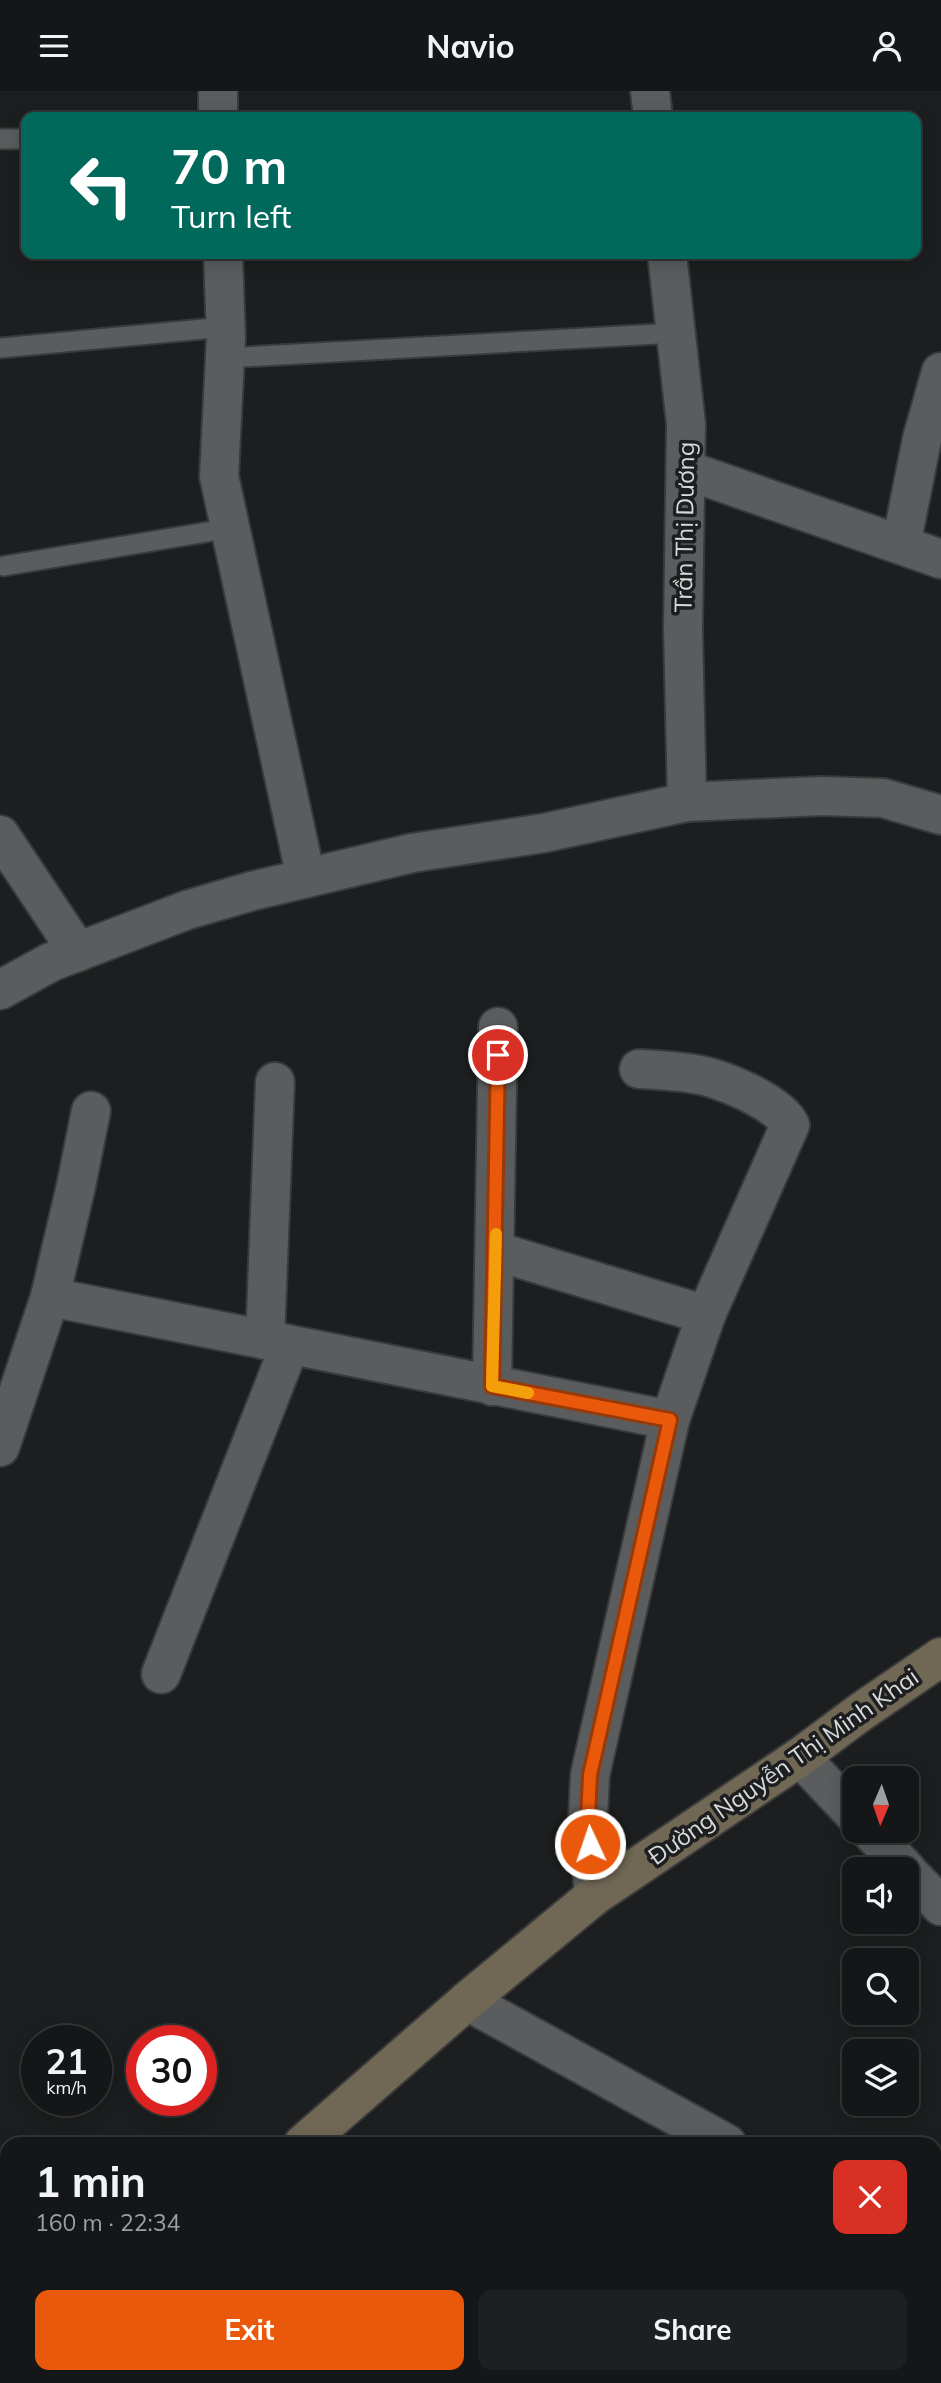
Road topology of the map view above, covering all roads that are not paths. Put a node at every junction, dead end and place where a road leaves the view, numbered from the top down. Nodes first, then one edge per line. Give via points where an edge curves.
1 (218, 91) edge
2 (650, 91) edge
3 (218, 112) edge
4 (652, 112) edge
5 (0, 139) edge
6 (21, 139) edge
7 (223, 259) edge
8 (668, 259) edge
9 (675, 333) junction
10 (225, 342) junction
11 (0, 348) edge
12 (941, 372) edge
13 (686, 470) junction
14 (231, 529) junction
15 (901, 545) junction
16 (941, 559) edge
17 (4, 566) dead end
18 (687, 802) junction
19 (941, 815) edge
20 (0, 835) edge
21 (306, 878) junction
22 (78, 952) junction
23 (0, 990) edge
24 (498, 1027) dead end
25 (639, 1069) dead end
26 (275, 1082) dead end
27 (91, 1111) dead end
28 (495, 1251) junction
29 (50, 1297) junction
30 (706, 1315) junction
31 (278, 1342) junction
32 (492, 1386) junction
33 (670, 1420) junction
34 (0, 1447) edge
35 (941, 1657) edge
36 (161, 1674) dead end
37 (800, 1757) junction
38 (842, 1801) edge
39 (881, 1843) edge
40 (895, 1857) edge
41 (919, 1883) edge
42 (594, 1896) junction
43 (941, 1906) edge
44 (467, 2001) junction
45 (311, 2137) edge
46 (714, 2137) edge

1 - 3 street
2 - 4 street
5 - 6 lane
7 - 10 street
8 - 9 street, Trần Thị Dương
9 - 10 lane
9 - 13 street, Trần Thị Dương via 686,424
10 - 11 lane
10 - 14 street via 219,476
12 - 15 street
13 - 15 street
13 - 18 street, Trần Thị Dương
14 - 17 lane
14 - 21 street
15 - 16 street
18 - 19 street via 883,798
18 - 21 street via 544,833 411,853
20 - 22 street
21 - 22 street via 187,910
22 - 23 street
24 - 28 street
25 - 30 street via 698,1074 764,1099 790,1125
26 - 31 street
27 - 29 street
28 - 30 street
28 - 32 street
29 - 31 street
29 - 34 street
30 - 33 street
31 - 32 street
31 - 36 street
32 - 33 street
33 - 42 street via 590,1775
35 - 37 main road, Đường Nguyễn Thị Minh Khai
37 - 38 street
37 - 42 main road, Đường Nguyễn Thị Minh Khai
39 - 40 street
41 - 43 street
42 - 44 main road, Đường Nguyễn Thị Minh Khai
44 - 45 main road, Đường Nguyễn Thị Minh Khai
44 - 46 street

